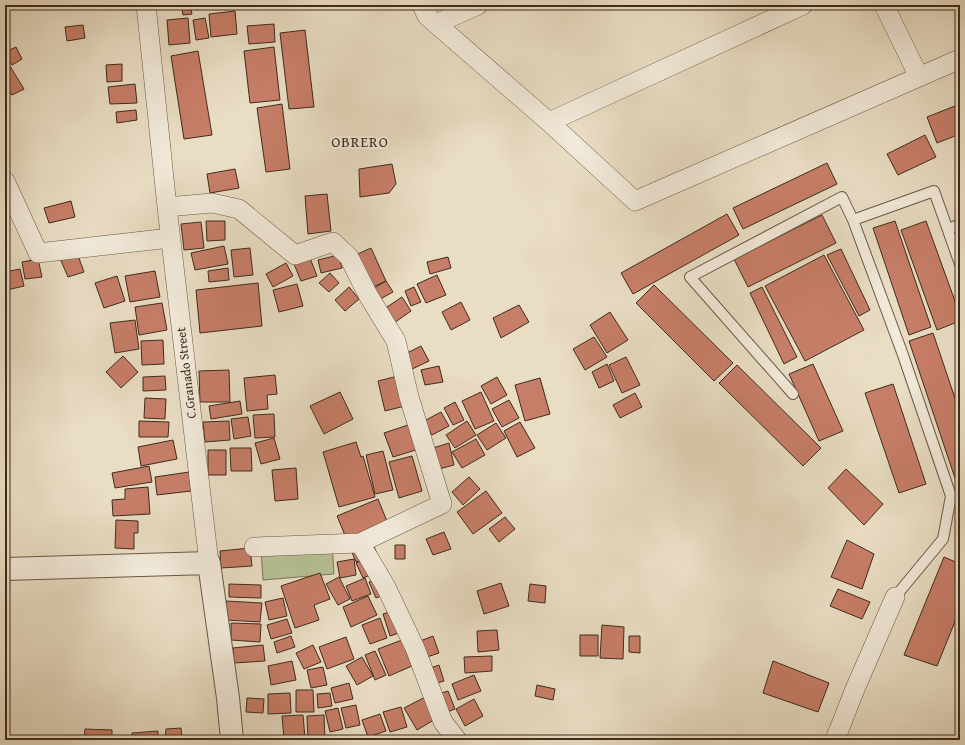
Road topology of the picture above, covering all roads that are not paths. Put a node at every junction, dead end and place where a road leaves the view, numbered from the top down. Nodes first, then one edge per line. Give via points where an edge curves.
1 (146, 5) edge
2 (422, 5) edge
3 (478, 5) edge
4 (803, 5) edge
5 (884, 5) edge
6 (436, 24) junction
7 (960, 59) edge
8 (919, 78) junction
9 (549, 122) junction
10 (5, 181) edge
11 (167, 207) junction
12 (853, 220) junction
13 (960, 224) edge
14 (948, 229) junction
15 (170, 238) junction
16 (960, 264) edge
17 (793, 394) dead end
18 (360, 544) junction
19 (254, 548) dead end
20 (209, 563) junction
21 (5, 569) edge
22 (895, 598) joint
23 (232, 740) edge
24 (457, 740) edge
25 (835, 740) edge

1 - 11 street, C.Granado Street
2 - 6 street via 427,16
3 - 6 street
4 - 9 street
5 - 8 street
6 - 9 street
7 - 8 street
8 - 9 street via 636,201
10 - 15 street via 38,252
11 - 15 street, C.Granado Street
11 - 18 street via 212,203 239,209 295,255 333,242 349,257 396,341 409,397 442,504
12 - 14 lane via 934,191
12 - 17 lane via 842,197 690,277
12 - 22 lane via 951,496 942,539
13 - 14 lane
14 - 16 lane
15 - 20 street, C.Granado Street
18 - 19 street
18 - 24 street via 386,587 415,648 443,722
20 - 21 street
20 - 23 street, C.Granado Street
22 - 25 street

